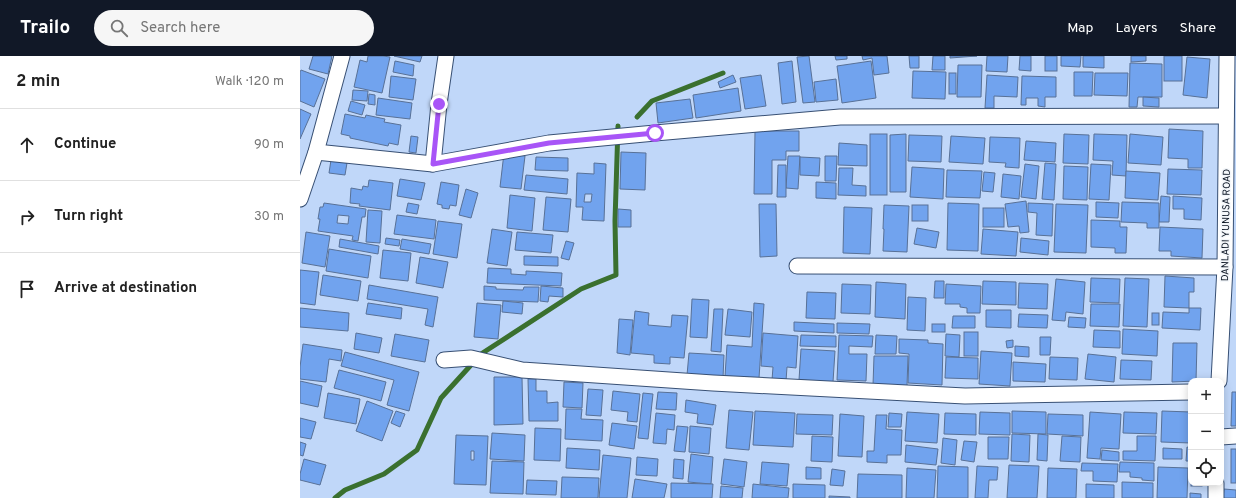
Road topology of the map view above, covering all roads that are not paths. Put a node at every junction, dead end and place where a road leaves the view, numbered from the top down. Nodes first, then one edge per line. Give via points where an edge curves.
1 (342, 56) edge
2 (446, 56) edge
3 (1227, 56) edge
4 (1231, 78) edge
5 (1226, 116) junction
6 (316, 152) junction
7 (433, 164) junction
8 (300, 199) edge
9 (1231, 213) edge
10 (797, 266) dead end
11 (1225, 267) junction
12 (1229, 333) edge
13 (444, 360) dead end
14 (1220, 378) edge
15 (1188, 392) edge
16 (1236, 436) edge
17 (1224, 437) edge
18 (1216, 486) edge
19 (1216, 498) edge

1 - 6 street
2 - 7 street
3 - 4 street, DANLADI YUNUSA ROAD
4 - 5 street, DANLADI YUNUSA ROAD
5 - 7 street via 840,117 549,143
5 - 9 street, DANLADI YUNUSA ROAD
6 - 7 street
6 - 8 street
9 - 11 street, DANLADI YUNUSA ROAD
10 - 11 street
11 - 12 street, DANLADI YUNUSA ROAD
12 - 14 street, DANLADI YUNUSA ROAD
13 - 15 street via 471,358 522,370 965,396
16 - 17 street
18 - 19 street

